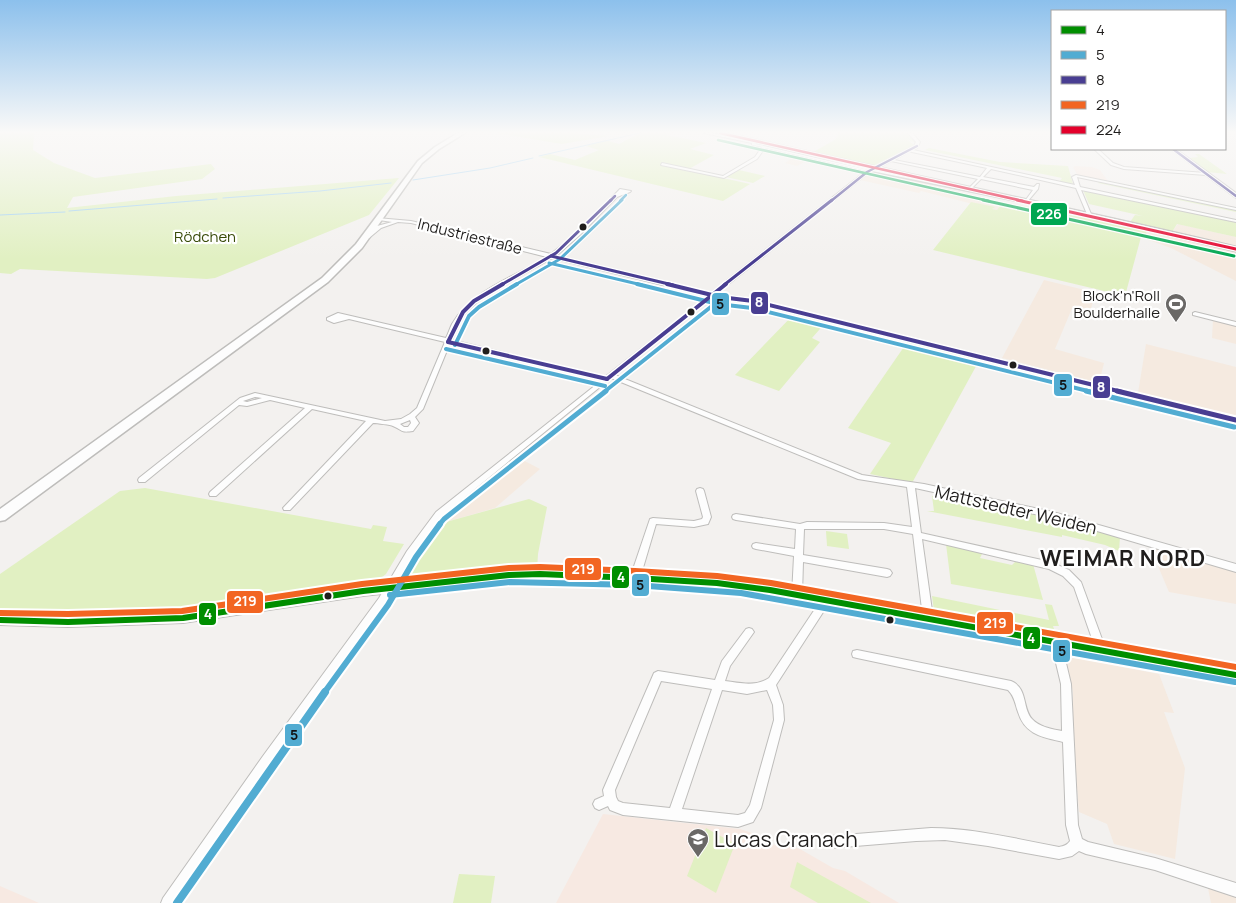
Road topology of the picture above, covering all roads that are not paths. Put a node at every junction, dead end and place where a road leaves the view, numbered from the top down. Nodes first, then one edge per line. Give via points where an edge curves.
1 (411, 175) edge
2 (715, 175) edge
3 (727, 175) edge
4 (864, 175) edge
5 (898, 175) edge
6 (967, 175) edge
7 (984, 175) edge
8 (1024, 175) edge
9 (1208, 175) edge
10 (981, 178) junction
11 (1042, 179) junction
12 (1078, 187) junction
13 (1036, 188) junction
14 (970, 189) junction
15 (615, 196) junction
16 (1236, 196) edge
17 (1027, 201) junction
18 (1236, 209) edge
19 (1089, 214) junction
20 (379, 219) junction
21 (1236, 221) edge
22 (418, 223) junction
23 (364, 240) junction
24 (1236, 249) edge
25 (551, 256) junction
26 (719, 290) junction
27 (712, 296) junction
28 (736, 299) junction
29 (1195, 314) dead end
30 (348, 318) dead end
31 (1236, 324) edge
32 (448, 342) junction
33 (609, 377) junction
34 (310, 407) junction
35 (1236, 420) edge
36 (370, 421) junction
37 (142, 480) dead end
38 (911, 486) junction
39 (700, 491) dead end
40 (213, 494) dead end
41 (287, 508) dead end
42 (0, 516) edge
43 (736, 517) dead end
44 (800, 527) junction
45 (917, 533) junction
46 (756, 546) dead end
47 (799, 556) junction
48 (1236, 568) edge
49 (887, 574) dead end
50 (635, 578) junction
51 (389, 588) junction
52 (797, 595) junction
53 (826, 600) junction
54 (928, 618) junction
55 (0, 620) edge
56 (749, 632) dead end
57 (1056, 642) junction
58 (1101, 650) junction
59 (857, 654) dead end
60 (1236, 674) edge
61 (770, 684) junction
62 (719, 685) junction
63 (1068, 738) junction
64 (674, 814) junction
65 (831, 842) dead end
66 (1077, 843) junction
67 (1236, 890) edge
68 (168, 903) edge

1 - 20 main road
2 - 3 street
4 - 26 street
5 - 14 main road
6 - 10 street
7 - 10 street
8 - 11 street
9 - 16 street
10 - 13 street
10 - 14 street
11 - 12 street
11 - 13 street
12 - 18 street via 1076,176
12 - 19 street
12 - 21 street
13 - 17 street
14 - 17 main road
15 - 15 street via 629,192 621,190
15 - 25 street via 568,244
17 - 19 main road
19 - 24 main road
20 - 22 street, Industriestraße
20 - 23 main road
22 - 23 street via 387,224
22 - 25 street, Industriestraße
23 - 42 main road via 341,266 314,288
25 - 27 street, Industriestraße
25 - 32 street via 474,301 463,312
26 - 27 street
26 - 28 street, Industriestraße
27 - 28 street, Industriestraße
27 - 33 street
28 - 35 street, Industriestraße
29 - 31 street
30 - 32 street, Mattstedter Weiden
32 - 33 street, Mattstedter Weiden
32 - 36 street via 420,410 412,417 415,424 410,429 402,429 394,423
33 - 38 street, Mattstedter Weiden via 861,477
33 - 51 street via 439,514
34 - 36 street
34 - 37 street via 270,399 239,403
34 - 40 street
36 - 41 street
38 - 45 street
38 - 48 street, Mattstedter Weiden via 1053,515
39 - 50 street via 707,520 694,524 654,520
43 - 44 street
44 - 45 street via 807,524 884,526
44 - 47 street
45 - 54 street
45 - 58 street via 1051,566 1066,573 1078,585
46 - 47 street
47 - 49 street
47 - 52 street
50 - 51 street via 509,575
50 - 52 street via 734,585
51 - 55 street via 183,618 68,622
51 - 68 street
52 - 53 street
53 - 54 street
53 - 61 street
54 - 57 street
56 - 62 street via 726,664
57 - 58 street
57 - 63 street via 1066,684
58 - 60 street
59 - 63 street via 1011,686 1019,694 1028,723
61 - 62 street via 747,690
61 - 64 street via 778,705 778,720 753,814 738,821
62 - 64 street
62 - 64 street via 658,676 604,802 623,809
63 - 66 street via 1072,825
65 - 66 street via 945,834 1059,853 1066,853
66 - 67 street

